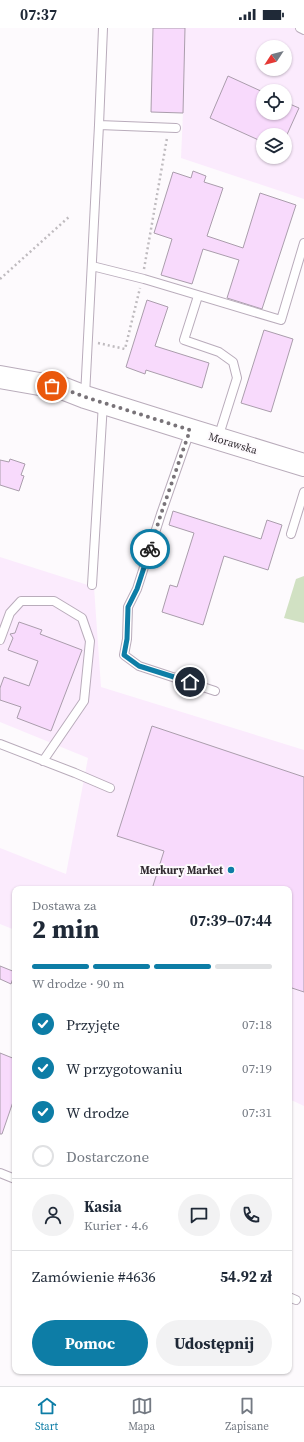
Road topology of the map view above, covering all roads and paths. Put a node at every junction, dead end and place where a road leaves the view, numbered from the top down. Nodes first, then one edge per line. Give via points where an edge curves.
1 (103, 28) edge
2 (300, 28) edge
3 (304, 30) edge
4 (99, 125) junction
5 (172, 128) joint
6 (70, 216) dead end
7 (304, 244) edge
8 (92, 266) junction
9 (0, 279) edge
10 (142, 279) junction
11 (198, 296) junction
12 (88, 341) junction
13 (0, 377) edge
14 (94, 399) junction
15 (190, 430) junction
16 (218, 439) junction
17 (304, 465) edge
18 (304, 492) edge
19 (291, 534) dead end
20 (92, 585) dead end
21 (0, 640) edge
22 (215, 691) dead end
23 (0, 744) edge
24 (44, 761) junction
25 (110, 788) dead end
26 (0, 1173) edge
27 (12, 1178) edge

1 - 4 lane
2 - 3 lane
4 - 5 lane
4 - 8 lane
5 - 10 path
6 - 9 path
7 - 11 lane via 281,320
8 - 10 lane
8 - 12 lane
10 - 11 lane
10 - 12 path via 126,349
11 - 16 lane via 184,340 219,352 234,362 237,378
12 - 14 lane
13 - 14 main road, Morawska via 62,388
14 - 15 main road, Morawska
14 - 20 lane
15 - 16 main road, Morawska
15 - 22 lane via 137,589 128,607 124,655 139,666
16 - 17 main road, Morawska
18 - 19 lane
21 - 24 lane via 10,613 21,602 54,601 82,618 90,641 84,701
23 - 24 lane
24 - 25 lane
26 - 27 lane

